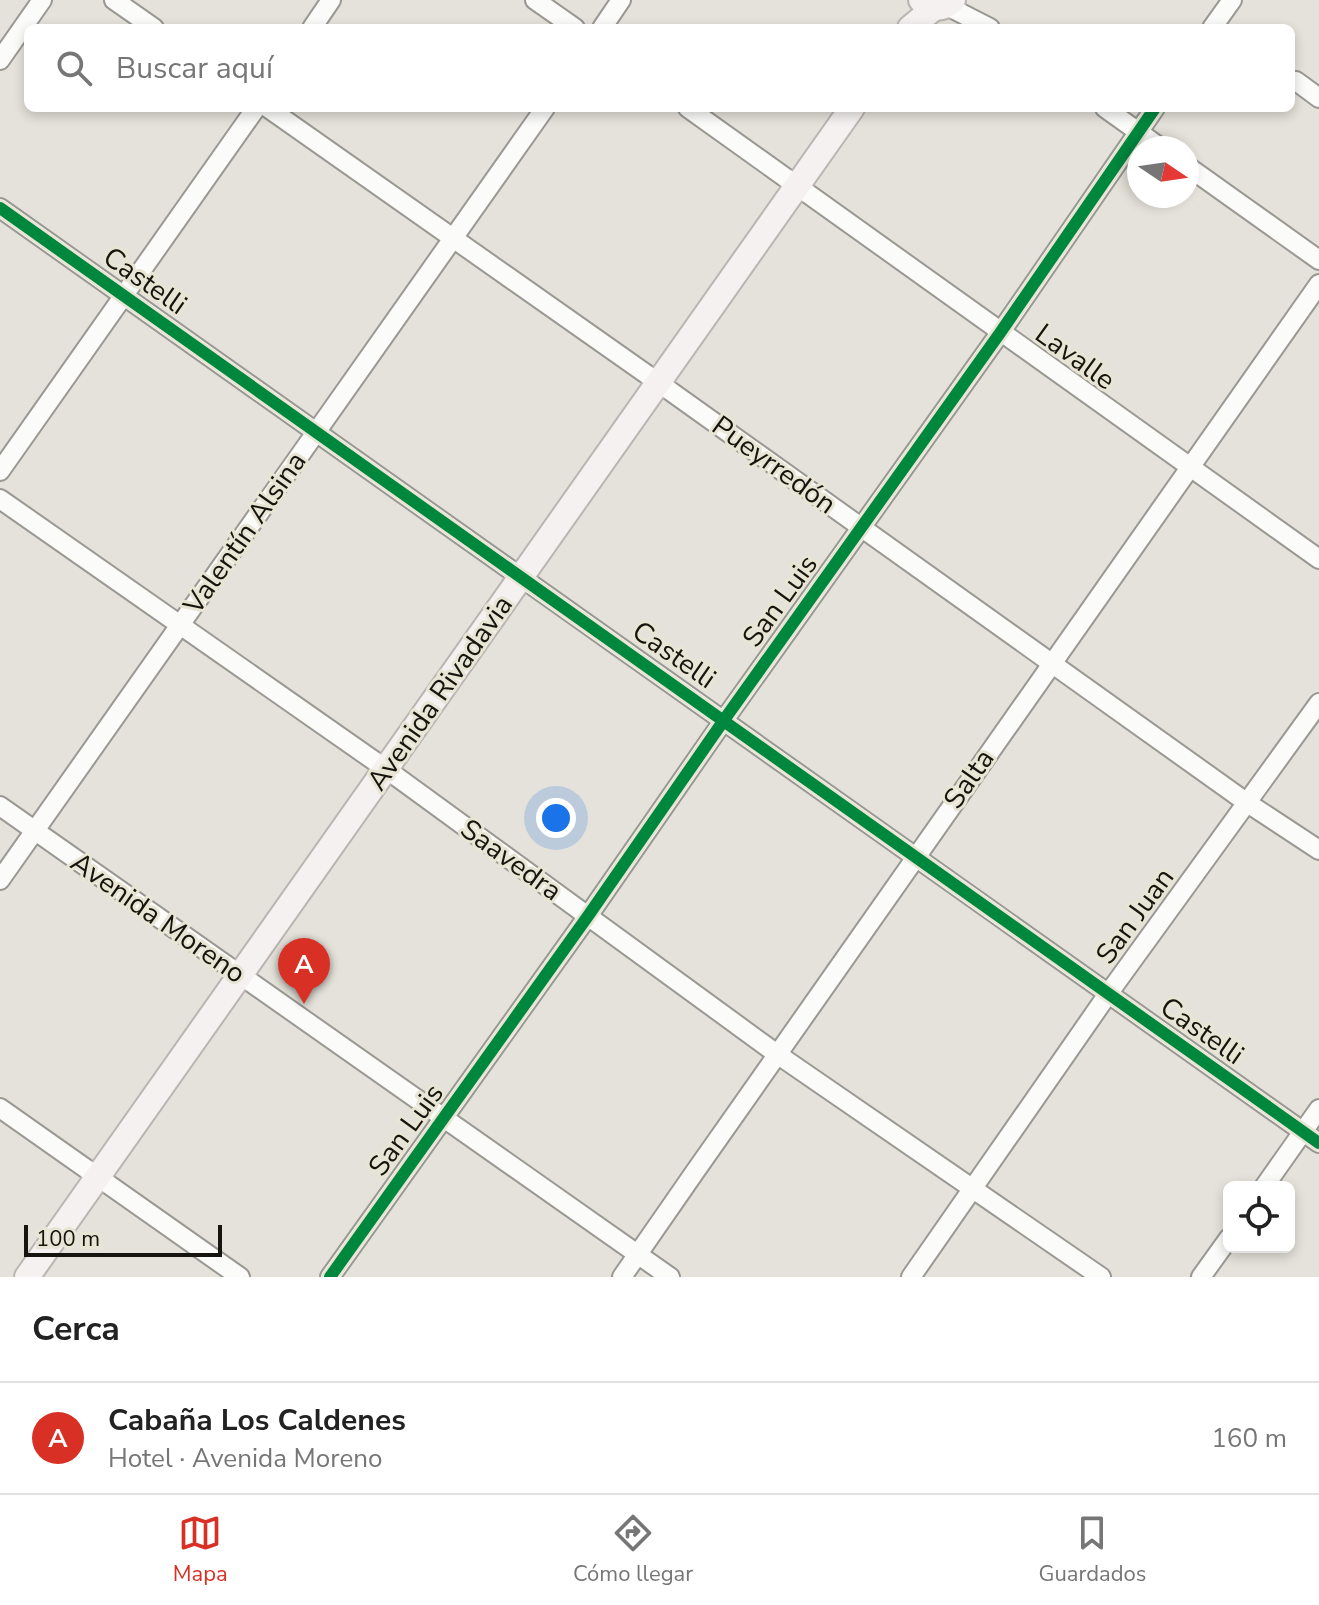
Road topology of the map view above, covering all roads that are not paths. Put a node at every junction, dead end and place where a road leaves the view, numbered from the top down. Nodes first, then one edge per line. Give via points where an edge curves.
1 (42, 0) edge
2 (114, 0) edge
3 (331, 0) edge
4 (535, 0) edge
5 (621, 0) edge
6 (1232, 0) edge
7 (940, 2) edge
8 (25, 24) edge
9 (148, 24) edge
10 (315, 24) edge
11 (569, 24) edge
12 (605, 24) edge
13 (913, 24) edge
14 (985, 24) edge
15 (1215, 24) edge
16 (24, 26) edge
17 (0, 60) edge
18 (1296, 81) dead end
19 (1319, 98) edge
20 (253, 112) edge
21 (274, 112) edge
22 (542, 112) edge
23 (694, 112) edge
24 (849, 112) edge
25 (1111, 112) edge
26 (1152, 112) edge
27 (1139, 132) junction
28 (1144, 136) edge
29 (1199, 175) edge
30 (797, 185) junction
31 (0, 208) edge
32 (453, 238) junction
33 (1319, 260) edge
34 (1319, 284) edge
35 (124, 295) junction
36 (1000, 333) junction
37 (659, 383) junction
38 (316, 432) junction
39 (1190, 468) junction
40 (0, 471) edge
41 (0, 499) edge
42 (861, 529) junction
43 (1319, 559) edge
44 (522, 577) junction
45 (180, 625) junction
46 (1051, 663) junction
47 (1319, 703) edge
48 (724, 720) junction
49 (386, 769) junction
50 (1246, 802) junction
51 (0, 806) edge
52 (34, 830) junction
53 (1319, 850) edge
54 (915, 856) junction
55 (0, 880) edge
56 (588, 916) junction
57 (240, 976) junction
58 (1108, 994) junction
59 (777, 1054) junction
60 (0, 1108) edge
61 (1319, 1109) edge
62 (443, 1119) junction
63 (1303, 1132) junction
64 (1319, 1143) edge
65 (98, 1177) junction
66 (1268, 1181) edge
67 (972, 1189) junction
68 (1223, 1246) edge
69 (638, 1255) junction
70 (27, 1277) edge
71 (240, 1277) edge
72 (330, 1277) edge
73 (622, 1277) edge
74 (670, 1277) edge
75 (911, 1277) edge
76 (1101, 1277) edge
77 (1201, 1277) edge

1 - 8 street
2 - 9 street
3 - 10 street
4 - 11 street
5 - 12 street
6 - 15 street
7 - 13 main road
7 - 14 street
16 - 17 street
18 - 19 street
20 - 35 street
21 - 32 street, Pueyrredón
22 - 32 street, Valentín Alsina
23 - 30 street, Lavalle
24 - 30 main road, Avenida Rivadavia
25 - 27 street
26 - 27 street, San Luis
27 - 28 street
27 - 36 street, San Luis
29 - 33 street
30 - 36 street, Lavalle
30 - 37 main road, Avenida Rivadavia
31 - 35 street, Castelli
32 - 37 street, Pueyrredón
32 - 38 street, Valentín Alsina
34 - 39 street, Salta
35 - 38 street, Castelli
35 - 40 street
36 - 39 street, Lavalle
36 - 42 street, San Luis
37 - 42 street, Pueyrredón
37 - 44 main road, Avenida Rivadavia
38 - 44 street, Castelli
38 - 45 street, Valentín Alsina
39 - 43 street, Lavalle
39 - 46 street, Salta
41 - 45 street, Saavedra
42 - 46 street, Pueyrredón
42 - 48 street, San Luis
44 - 48 street, Castelli
44 - 49 main road, Avenida Rivadavia
45 - 49 street, Saavedra
45 - 52 street, Valentín Alsina
46 - 50 street, Pueyrredón
46 - 54 street, Salta
47 - 50 street, San Juan
48 - 54 street, Castelli
48 - 56 street, San Luis
49 - 56 street, Saavedra
49 - 57 main road, Avenida Rivadavia
50 - 53 street, Pueyrredón
50 - 58 street, San Juan
51 - 52 street, Avenida Moreno
52 - 55 street, Valentín Alsina
52 - 57 street, Avenida Moreno
54 - 58 street, Castelli
54 - 59 street, Salta
56 - 59 street, Saavedra
56 - 62 street, San Luis
57 - 62 street, Avenida Moreno
57 - 65 main road, Avenida Rivadavia
58 - 63 street, Castelli
58 - 67 street, San Juan
59 - 67 street, Saavedra
59 - 69 street, Salta
60 - 65 street
61 - 63 street
62 - 69 street, Avenida Moreno
62 - 72 street, San Luis
63 - 64 street, Castelli
63 - 66 street
65 - 70 main road, Avenida Rivadavia
65 - 71 street
67 - 75 street, San Juan
67 - 76 street, Saavedra
68 - 77 street
69 - 73 street, Salta
69 - 74 street, Avenida Moreno

